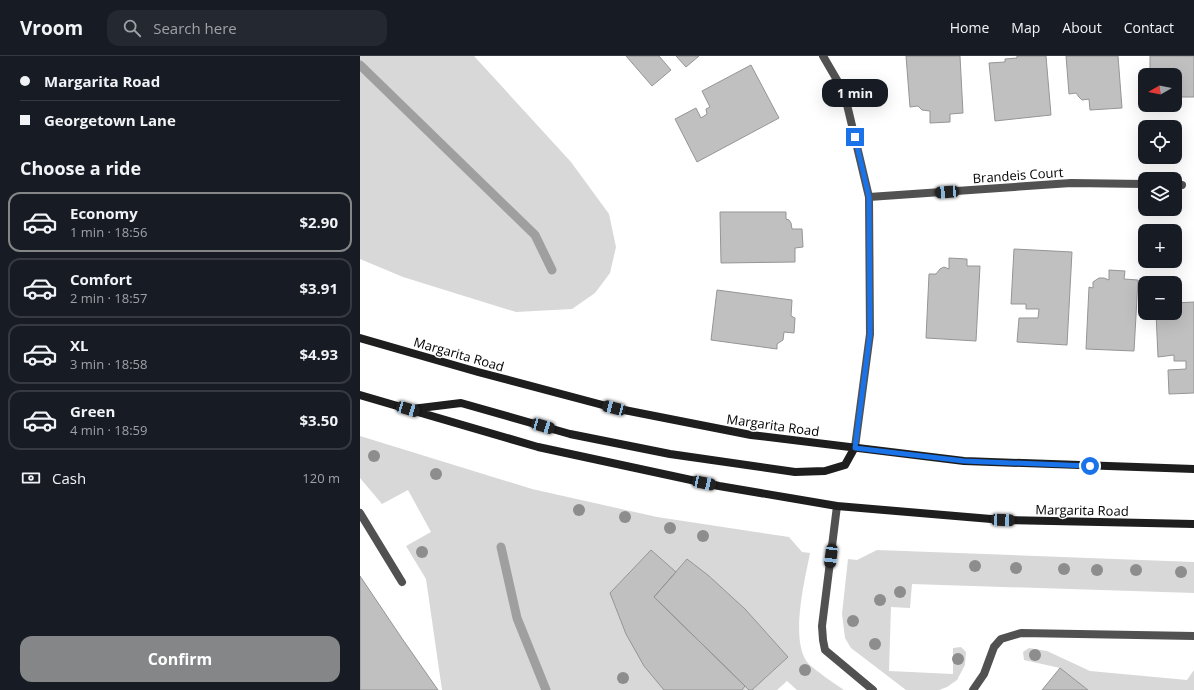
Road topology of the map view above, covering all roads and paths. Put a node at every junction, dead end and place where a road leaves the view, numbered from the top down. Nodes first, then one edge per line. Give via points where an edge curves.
1 (823, 56) edge
2 (1138, 184) edge
3 (869, 197) junction
4 (360, 338) edge
5 (360, 395) edge
6 (408, 409) junction
7 (855, 448) junction
8 (1194, 469) edge
9 (837, 506) junction
10 (360, 513) edge
11 (1194, 524) edge
12 (402, 582) dead end
13 (1194, 636) edge
14 (873, 690) edge
15 (973, 690) edge

1 - 3 street via 844,92
2 - 3 street, Brandeis Court via 1071,183
3 - 7 street via 870,334
4 - 7 main road, Margarita Road via 614,408 751,435
5 - 6 main road, Margarita Road
6 - 7 main road via 461,403 570,434 670,454 795,472 825,471 845,465
6 - 9 main road, Margarita Road via 538,447 719,486
7 - 8 main road, Margarita Road via 964,461
9 - 11 main road, Margarita Road via 1003,520
9 - 14 street via 822,626 823,640 825,650
10 - 12 street
13 - 15 street via 1021,633 1001,639 994,647 984,674

